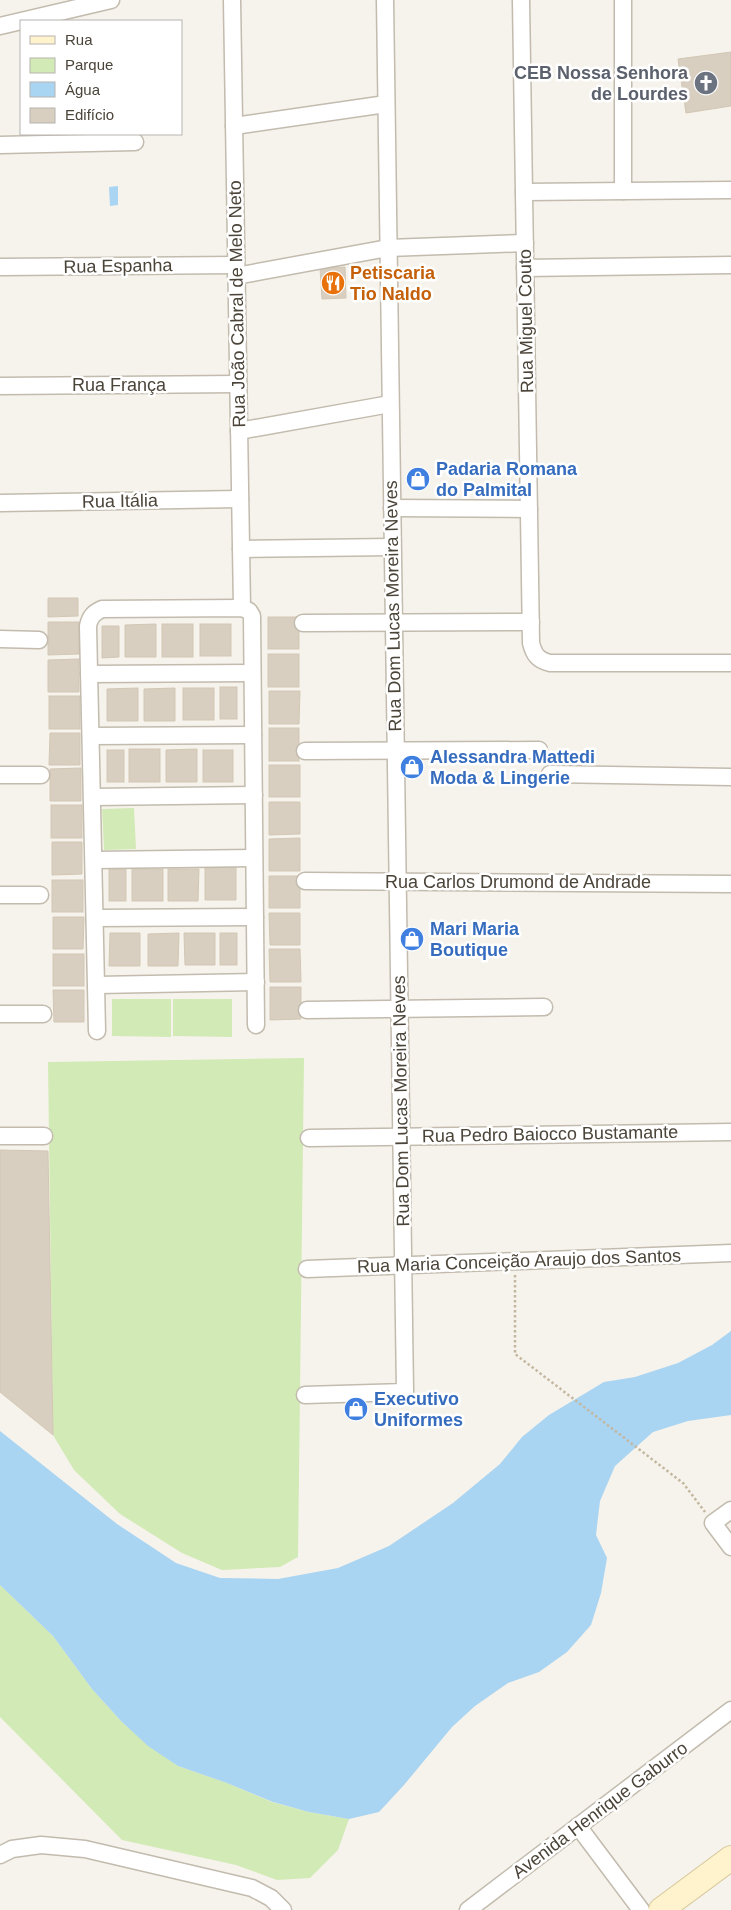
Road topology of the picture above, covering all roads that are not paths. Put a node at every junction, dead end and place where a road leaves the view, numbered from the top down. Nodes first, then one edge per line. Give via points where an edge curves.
1 (111, 0) edge
2 (232, 0) edge
3 (385, 0) edge
4 (521, 0) edge
5 (623, 0) edge
6 (26, 20) edge
7 (20, 21) edge
8 (0, 26) edge
9 (386, 104) junction
10 (234, 126) junction
11 (135, 142) dead end
12 (0, 145) edge
13 (731, 190) edge
14 (623, 191) junction
15 (524, 192) junction
16 (525, 243) junction
17 (388, 248) junction
18 (731, 265) edge
19 (0, 267) edge
20 (525, 268) junction
21 (236, 271) junction
22 (238, 384) junction
23 (0, 386) edge
24 (390, 404) junction
25 (239, 430) junction
26 (240, 499) junction
27 (0, 503) edge
28 (392, 508) junction
29 (529, 509) junction
30 (392, 547) junction
31 (241, 549) junction
32 (242, 608) junction
33 (394, 622) junction
34 (531, 622) junction
35 (303, 623) dead end
36 (0, 639) edge
37 (39, 640) dead end
38 (731, 662) edge
39 (252, 673) junction
40 (89, 674) junction
41 (253, 735) junction
42 (91, 736) junction
43 (395, 750) junction
44 (539, 750) dead end
45 (305, 751) dead end
46 (550, 774) dead end
47 (0, 775) edge
48 (41, 775) dead end
49 (731, 777) edge
50 (254, 794) junction
51 (92, 797) junction
52 (254, 858) junction
53 (94, 860) junction
54 (306, 881) dead end
55 (397, 882) junction
56 (731, 884) edge
57 (40, 895) dead end
58 (0, 896) edge
59 (255, 917) junction
60 (95, 918) junction
61 (256, 982) junction
62 (97, 985) junction
63 (544, 1007) dead end
64 (399, 1009) junction
65 (307, 1010) dead end
66 (0, 1014) edge
67 (43, 1014) dead end
68 (256, 1025) dead end
69 (97, 1031) dead end
70 (731, 1132) edge
71 (0, 1136) edge
72 (44, 1136) dead end
73 (401, 1136) junction
74 (309, 1138) dead end
75 (731, 1252) edge
76 (403, 1265) junction
77 (307, 1269) dead end
78 (305, 1395) dead end
79 (731, 1510) edge
80 (731, 1547) edge
81 (731, 1710) edge
82 (578, 1826) junction
83 (0, 1855) edge
84 (731, 1858) edge
85 (283, 1910) edge
86 (468, 1910) edge
87 (640, 1910) edge
88 (661, 1910) edge

1 - 6 street
2 - 10 street, Rua João Cabral de Melo Neto
3 - 9 street, Rua Dom Lucas Moreira Neves
4 - 15 street, Rua Miguel Couto
5 - 14 street
7 - 8 street
9 - 10 street
9 - 17 street, Rua Dom Lucas Moreira Neves
10 - 21 street, Rua João Cabral de Melo Neto
11 - 12 street
13 - 14 street
14 - 15 street
15 - 16 street, Rua Miguel Couto
16 - 17 street, Rua Espanha
16 - 20 street, Rua Miguel Couto
17 - 21 street, Rua Espanha
17 - 24 street, Rua Dom Lucas Moreira Neves
18 - 20 street
19 - 21 street, Rua Espanha
20 - 29 street, Rua Miguel Couto
21 - 22 street, Rua João Cabral de Melo Neto
22 - 23 street, Rua França
22 - 25 street, Rua João Cabral de Melo Neto
24 - 25 street
24 - 28 street, Rua Dom Lucas Moreira Neves
25 - 26 street, Rua João Cabral de Melo Neto
26 - 27 street, Rua Itália
26 - 31 street, Rua João Cabral de Melo Neto
28 - 29 street
28 - 30 street, Rua Dom Lucas Moreira Neves
29 - 34 street, Rua Miguel Couto
30 - 31 street
30 - 33 street, Rua Dom Lucas Moreira Neves
31 - 32 street, Rua João Cabral de Melo Neto
32 - 39 street via 252,616
32 - 40 street via 102,609 95,612 88,626
33 - 34 street
33 - 35 street
33 - 43 street, Rua Dom Lucas Moreira Neves
34 - 38 street, Rua Miguel Couto via 534,654 550,662
36 - 37 street
39 - 40 street
39 - 41 street
40 - 42 street
41 - 42 street
41 - 50 street
42 - 51 street
43 - 44 street
43 - 45 street
43 - 55 street, Rua Dom Lucas Moreira Neves
46 - 49 street
47 - 48 street
50 - 51 street
50 - 52 street
51 - 53 street
52 - 53 street
52 - 59 street
53 - 60 street
54 - 55 street, Rua Carlos Drumond de Andrade
55 - 56 street, Rua Carlos Drumond de Andrade
55 - 64 street, Rua Dom Lucas Moreira Neves
57 - 58 street
59 - 60 street
59 - 61 street
60 - 62 street
61 - 62 street
61 - 68 street
62 - 69 street
63 - 64 street
64 - 65 street
64 - 73 street, Rua Dom Lucas Moreira Neves
66 - 67 street
70 - 73 street, Rua Pedro Baiocco Bustamante
71 - 72 street
73 - 74 street, Rua Pedro Baiocco Bustamante
73 - 76 street, Rua Dom Lucas Moreira Neves
75 - 76 street, Rua Maria Conceição Araujo dos Santos
76 - 77 street, Rua Maria Conceição Araujo dos Santos
76 - 78 street, Rua Dom Lucas Moreira Neves via 405,1392
79 - 80 street via 713,1523
81 - 82 street, Avenida Henrique Gaburro
82 - 86 street, Avenida Henrique Gaburro
82 - 87 street
83 - 85 street via 41,1845 85,1849 252,1888 271,1898
84 - 88 main road

